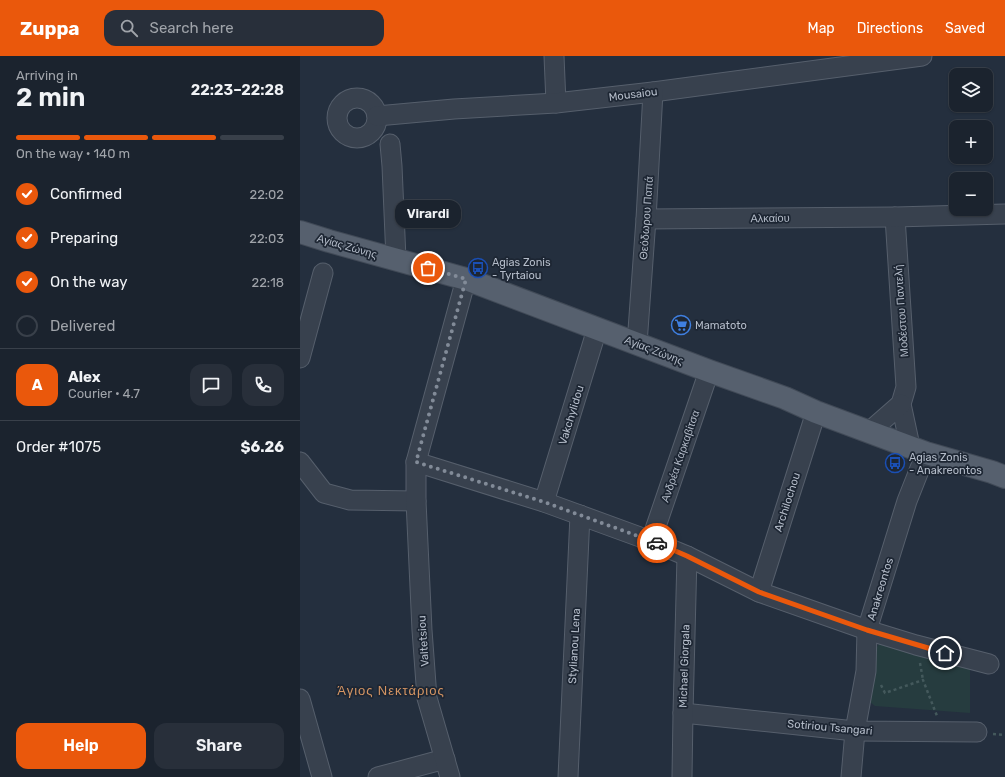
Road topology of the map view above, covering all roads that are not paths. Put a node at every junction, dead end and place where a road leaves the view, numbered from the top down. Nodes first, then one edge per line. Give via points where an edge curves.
1 (554, 56) edge
2 (922, 56) edge
3 (887, 58) edge
4 (653, 92) junction
5 (556, 103) junction
6 (377, 116) dead end
7 (390, 144) dead end
8 (1005, 214) edge
9 (895, 217) junction
10 (646, 219) junction
11 (300, 232) edge
12 (396, 259) junction
13 (323, 272) dead end
14 (466, 279) junction
15 (597, 329) junction
16 (637, 344) junction
17 (300, 358) edge
18 (709, 371) junction
19 (902, 404) junction
20 (816, 412) junction
21 (869, 432) junction
22 (918, 450) junction
23 (300, 462) edge
24 (416, 462) junction
25 (1005, 477) edge
26 (416, 501) junction
27 (544, 502) junction
28 (580, 515) junction
29 (651, 541) junction
30 (687, 556) junction
31 (759, 592) junction
32 (867, 630) junction
33 (989, 664) dead end
34 (300, 700) edge
35 (682, 713) junction
36 (855, 731) junction
37 (977, 732) dead end
38 (447, 768) edge
39 (322, 777) edge
40 (378, 777) edge
41 (568, 777) edge
42 (682, 777) edge
43 (851, 777) edge

1 - 5 street
2 - 3 street, Mousaiou
3 - 4 street, Mousaiou
4 - 5 street, Mousaiou
4 - 10 street, Θεόδωρου Παπά
5 - 6 street, Mousaiou
7 - 12 street
8 - 9 street, Αλκαίου
9 - 10 street, Αλκαίου
9 - 19 street, Μοδέστου Παντελή via 906,387
10 - 16 street, Θεόδωρου Παπά
11 - 12 main road, Αγίας Ζώνης
12 - 14 main road, Αγίας Ζώνης
13 - 17 street
14 - 15 main road, Αγίας Ζώνης
14 - 24 street, Valtetsiou
15 - 16 main road, Αγίας Ζώνης
15 - 27 street, Vakchylidou
16 - 18 main road, Αγίας Ζώνης
18 - 20 main road, Αγίας Ζώνης
18 - 29 street, Ανδρέα Καρκαβίτσα
19 - 21 street
19 - 22 street, Μοδέστου Παντελή
20 - 21 main road, Αγίας Ζώνης
20 - 31 street, Archilochou
21 - 22 main road, Αγίας Ζώνης
22 - 25 main road, Αγίας Ζώνης
22 - 32 street, Anakreontos via 907,501
23 - 26 street via 324,493 350,500
24 - 26 street, Valtetsiou
24 - 27 street
26 - 38 street, Valtetsiou via 427,698
27 - 28 street
28 - 29 street
28 - 41 street, Stylianou Lena
29 - 30 street
30 - 31 street
30 - 35 street, Michael Giorgala
31 - 32 street
32 - 33 street
32 - 36 street, Anakreontos via 866,671
34 - 39 street
35 - 36 street, Sotiriou Tsangari
35 - 42 street, Michael Giorgala
36 - 37 street, Sotiriou Tsangari
36 - 43 street, Anakreontos
38 - 40 street

